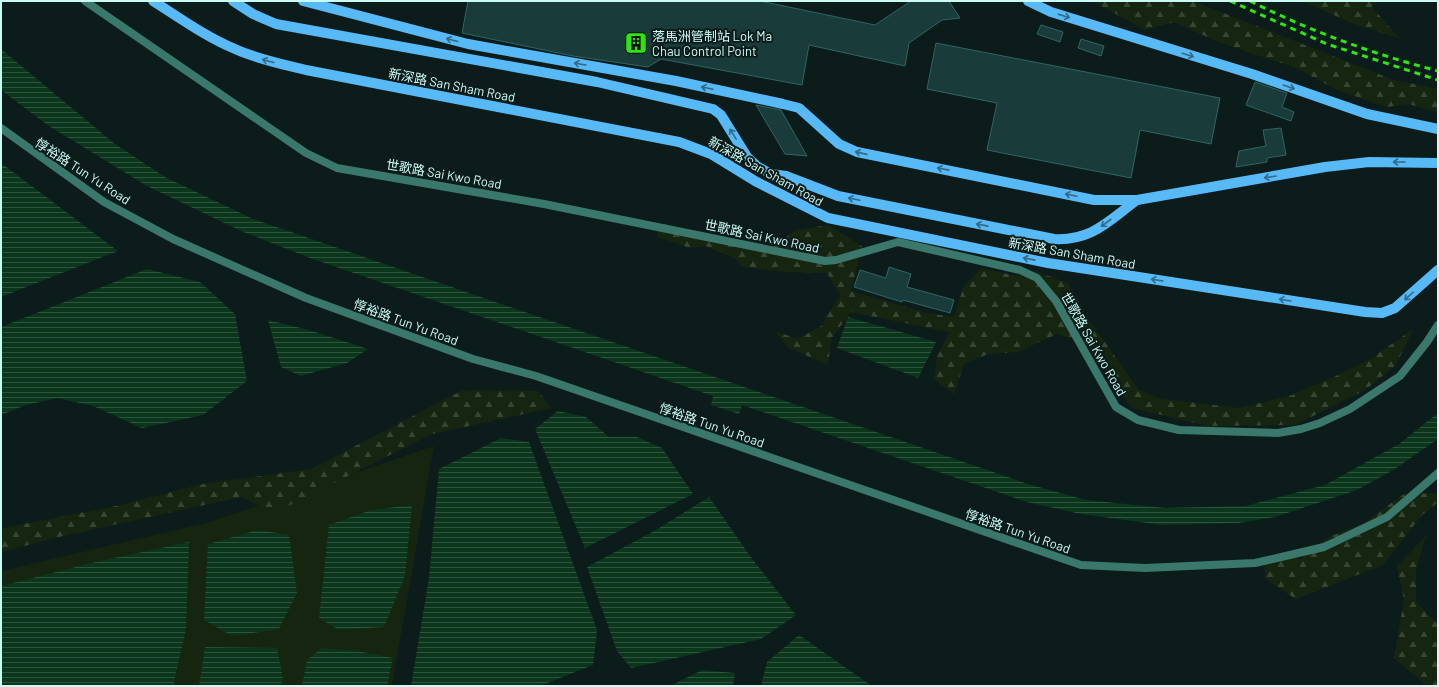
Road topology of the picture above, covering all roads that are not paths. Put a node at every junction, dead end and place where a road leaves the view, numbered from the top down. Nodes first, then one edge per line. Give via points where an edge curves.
1 (85, 1) edge
2 (153, 1) edge
3 (234, 1) edge
4 (303, 1) edge
5 (1028, 1) edge
6 (1, 128) edge
7 (1438, 129) edge
8 (1438, 163) edge
9 (1137, 200) junction
10 (1438, 270) edge
11 (1438, 324) edge
12 (1438, 473) edge

1 - 11 street, 世歌路 Sai Kwo Road via 306,153 337,168 544,204 825,261 898,242 1020,270 1037,278 1056,301 1116,407 1138,420 1156,426 1178,430 1278,433 1320,423 1350,408 1400,376
10 -> 2 main road, 新深路 San Sham Road via 1395,308 1382,313 1365,312 1048,263 862,226 818,215 711,154 679,142 306,70 262,59 235,50
9 -> 3 main road, 新深路 San Sham Road via 1088,235 1071,240 838,196 786,176 771,174 758,167 747,157 721,115 713,109 597,82 276,24 253,14
9 -> 4 main road, 新深路 San Sham Road via 1094,200 857,152 839,144 799,108 676,81 468,44
5 -> 7 main road via 1051,12 1252,74 1367,114
6 - 12 street, 惇裕路 Tun Yu Road via 104,202 173,238 306,298 473,359 536,376 1081,565 1145,568 1256,563 1324,547 1387,517
8 -> 9 main road, 新深路 San Sham Road via 1369,162 1333,166

